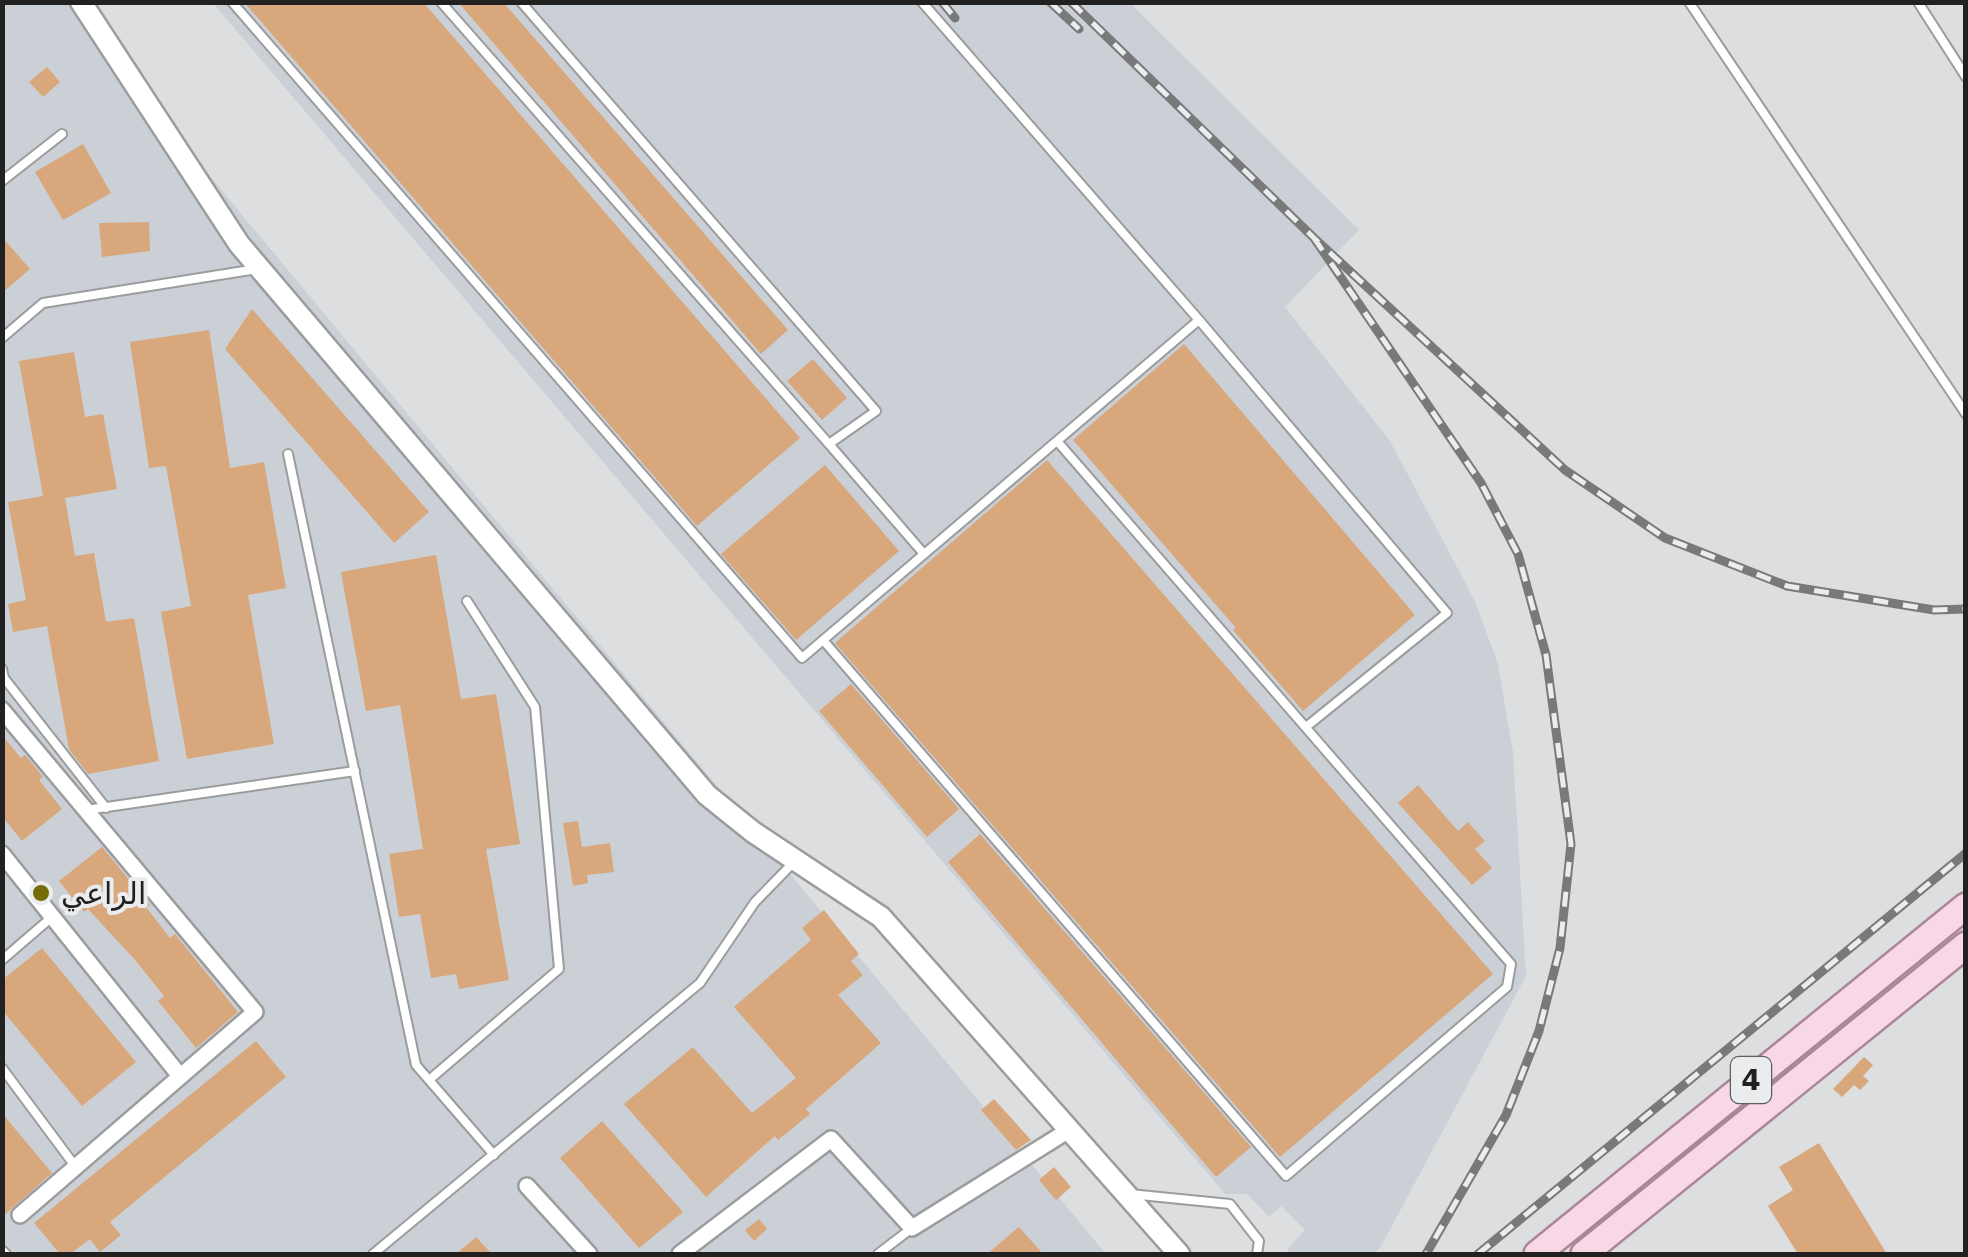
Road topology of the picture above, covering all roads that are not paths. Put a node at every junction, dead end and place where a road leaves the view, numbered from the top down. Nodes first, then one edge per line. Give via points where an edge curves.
1 (81, 2) edge
2 (232, 2) edge
3 (441, 2) edge
4 (521, 2) edge
5 (922, 2) edge
6 (1689, 2) edge
7 (1918, 2) edge
8 (1966, 77) edge
9 (62, 134) dead end
10 (2, 181) edge
11 (259, 268) junction
12 (1200, 320) junction
13 (2, 338) edge
14 (1966, 414) edge
15 (1057, 440) junction
16 (829, 444) junction
17 (288, 454) dead end
18 (924, 554) junction
19 (467, 601) dead end
20 (823, 640) junction
21 (2, 670) edge
22 (2, 710) edge
23 (1306, 727) junction
24 (355, 771) junction
25 (106, 808) junction
26 (86, 810) junction
27 (2, 854) edge
28 (796, 860) junction
29 (1966, 906) edge
30 (54, 915) junction
31 (1966, 945) edge
32 (2, 960) edge
33 (2, 1068) edge
34 (180, 1076) junction
35 (429, 1080) junction
36 (1069, 1130) junction
37 (494, 1156) junction
38 (76, 1166) junction
39 (527, 1186) dead end
40 (1125, 1194) junction
41 (20, 1215) dead end
42 (912, 1228) junction
43 (373, 1254) edge
44 (589, 1254) edge
45 (680, 1254) edge
46 (878, 1254) edge
47 (1180, 1254) edge
48 (1257, 1254) edge
49 (1537, 1254) edge
50 (1584, 1254) edge

1 - 11 street
2 - 20 lane via 802,658
3 - 16 lane
4 - 16 lane via 876,410
5 - 12 lane
6 - 14 lane
7 - 8 lane
9 - 10 lane
11 - 13 lane via 43,302
11 - 28 street via 707,795
12 - 15 lane
12 - 23 lane via 1447,613
15 - 18 lane
15 - 23 lane
16 - 18 lane
17 - 24 lane
18 - 20 lane
19 - 35 lane via 534,707 559,969
20 - 23 lane via 1286,1176 1507,987 1512,964
21 - 25 lane
22 - 26 street
24 - 25 lane
24 - 35 lane via 416,1065
25 - 26 lane
26 - 34 street via 254,1012
27 - 30 street
28 - 36 street via 880,917
28 - 37 lane via 755,902 700,983
29 - 49 main road, 4
30 - 32 lane
30 - 34 street
31 - 50 main road, 4
33 - 38 lane
34 - 38 street
35 - 37 lane
36 - 40 street
36 - 42 street
37 - 43 lane
38 - 41 street
39 - 44 street
40 - 47 street
40 - 48 lane via 1230,1204 1258,1242
42 - 45 street via 831,1139
42 - 46 lane

